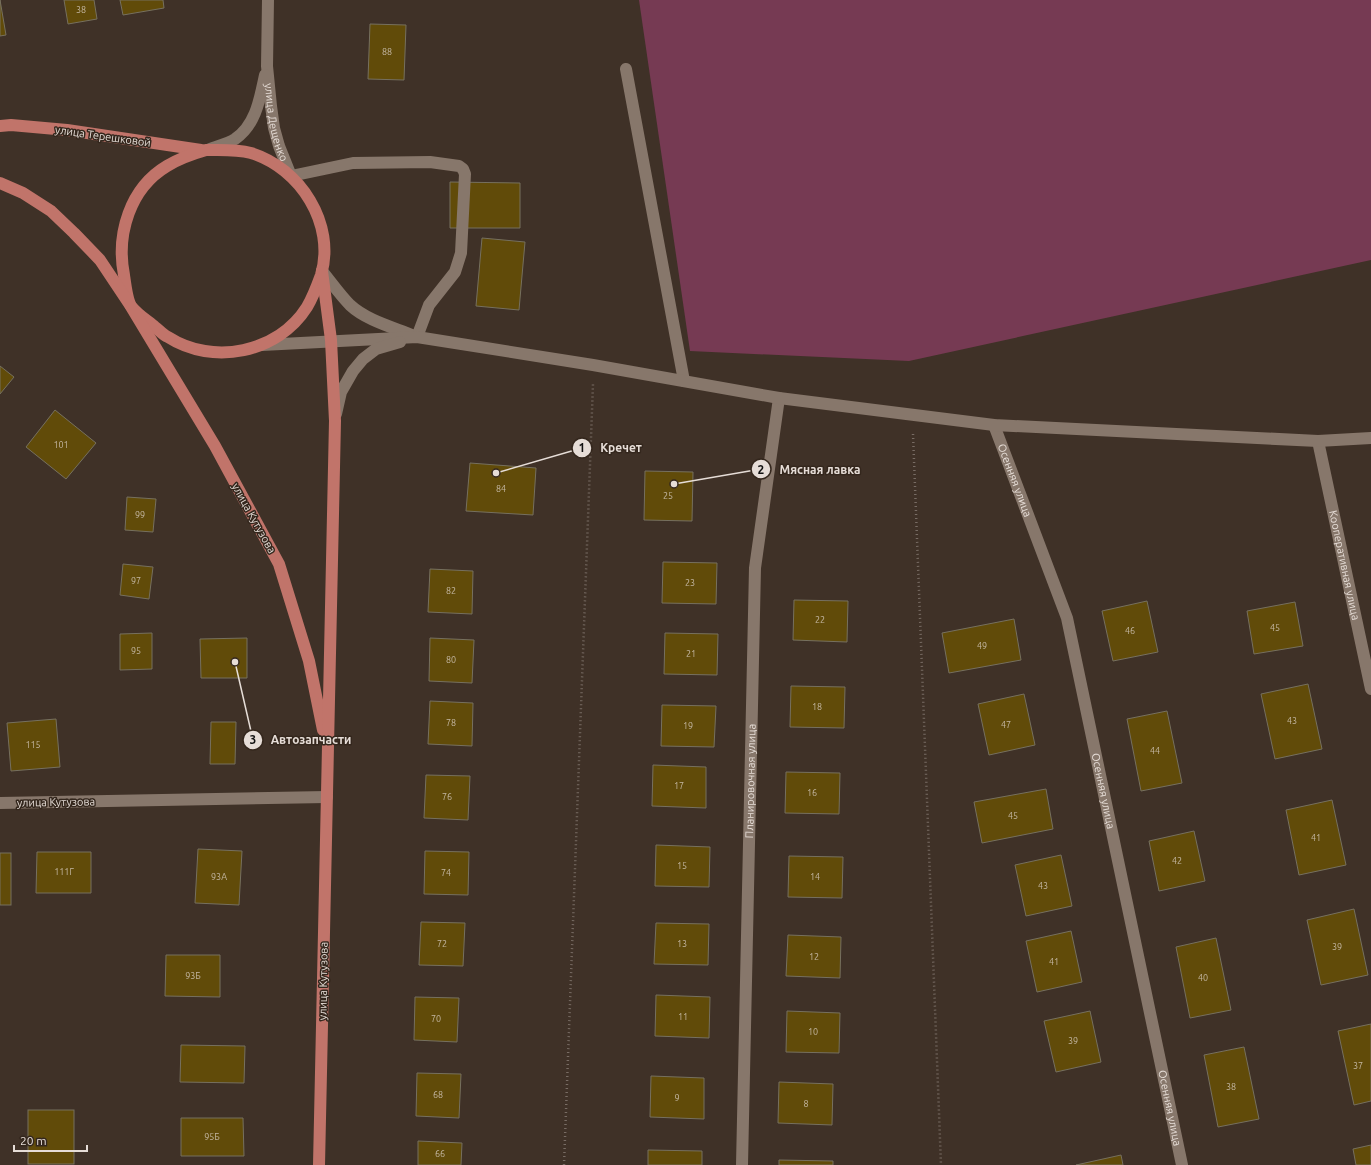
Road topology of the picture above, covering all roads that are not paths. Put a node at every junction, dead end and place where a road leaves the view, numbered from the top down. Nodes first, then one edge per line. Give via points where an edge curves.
1 (268, 0) edge
2 (267, 66) junction
3 (626, 69) dead end
4 (0, 126) edge
5 (206, 150) junction
6 (291, 176) junction
7 (0, 183) edge
8 (322, 270) junction
9 (130, 305) junction
10 (417, 337) junction
11 (331, 340) junction
12 (262, 345) junction
13 (684, 381) junction
14 (779, 398) junction
15 (335, 421) junction
16 (994, 425) junction
17 (1371, 438) edge
18 (1318, 441) junction
19 (1371, 689) edge
20 (327, 753) junction
21 (327, 797) junction
22 (0, 803) edge
23 (319, 1165) edge
24 (742, 1165) edge
25 (1182, 1165) edge

1 - 2 street, улица Дещенко
2 - 5 street, улица Дещенко via 255,114 247,128 234,140
2 - 6 street, улица Дещенко via 274,128
3 - 13 street
4 - 5 main road, улица Терешковой via 67,130
5 - 6 main road via 236,150 251,154 266,159
5 - 9 main road via 185,156 166,166 149,180 126,217 121,239 121,261
6 - 8 main road via 303,189 319,219 324,253
6 - 10 street via 354,163 430,162 459,166 463,169 465,174 458,262 455,272 429,305
7 - 9 main road via 51,211 65,224 100,260
8 - 10 street via 358,312
8 - 11 main road, улица Кутузова
8 - 12 main road via 316,290 295,323
9 - 12 main road via 168,337 190,348 214,353 238,352
9 - 20 main road, улица Кутузова via 215,446 279,564 309,661
10 - 11 street
10 - 13 street
10 - 15 street via 376,349 363,359 341,392
11 - 12 street
11 - 15 main road, улица Кутузова
13 - 14 street
14 - 16 street
14 - 24 street, Планировочная улица via 755,568
15 - 20 main road, улица Кутузова
16 - 18 street
16 - 25 street, Осенняя улица via 1067,618
17 - 18 street
18 - 19 street, Кооперативная улица
20 - 21 main road, улица Кутузова
21 - 22 street, улица Кутузова
21 - 23 main road, улица Кутузова

